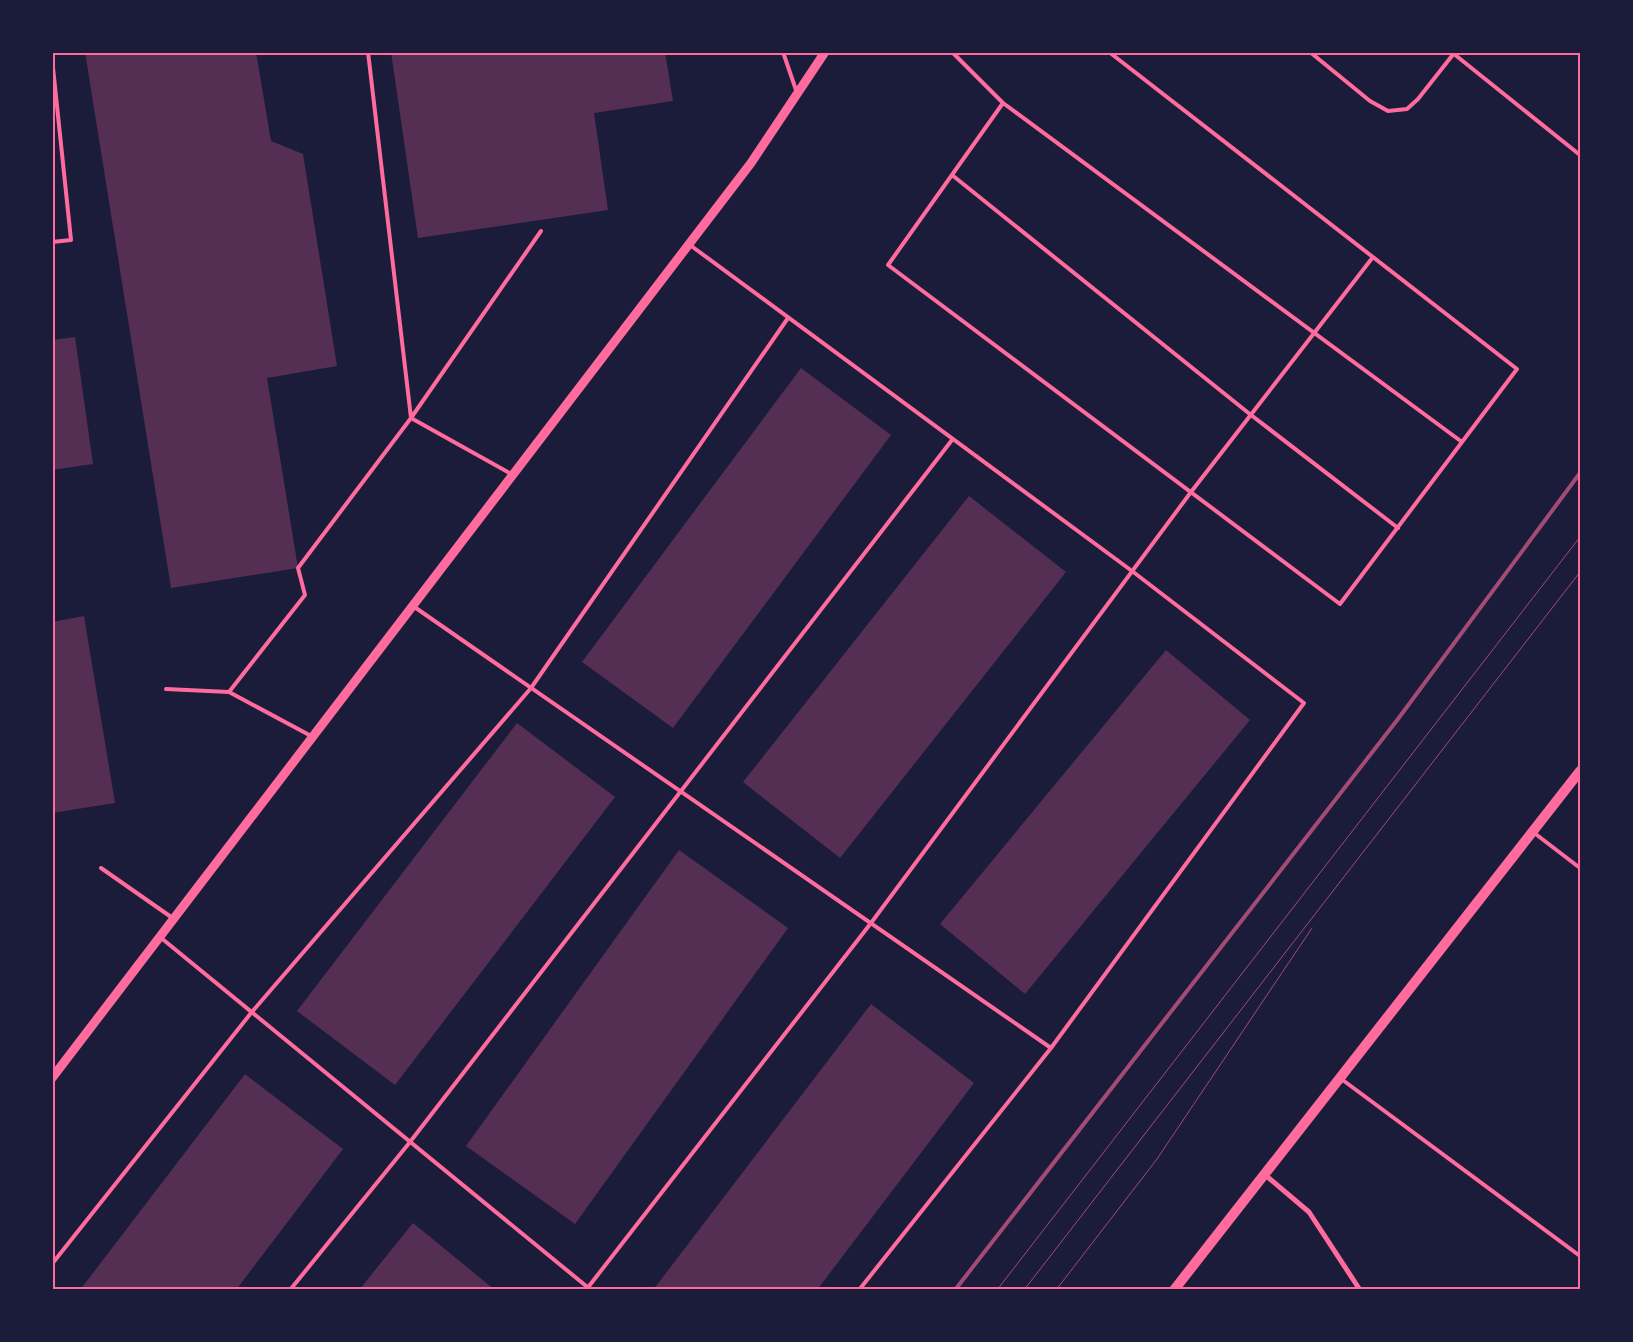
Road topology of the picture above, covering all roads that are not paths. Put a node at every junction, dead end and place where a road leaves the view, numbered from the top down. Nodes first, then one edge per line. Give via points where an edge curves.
1 (368, 52) edge
2 (783, 52) edge
3 (825, 52) edge
4 (952, 52) edge
5 (1109, 52) edge
6 (1310, 52) edge
7 (1455, 53) edge
8 (52, 58) edge
9 (798, 93) junction
10 (1003, 103) junction
11 (1580, 155) edge
12 (952, 175) junction
13 (541, 231) dead end
14 (52, 242) edge
15 (689, 244) junction
16 (1373, 257) junction
17 (788, 318) junction
18 (1315, 333) junction
19 (1251, 415) junction
20 (411, 418) junction
21 (952, 440) junction
22 (1462, 442) junction
23 (513, 474) junction
24 (1191, 492) junction
25 (1398, 528) junction
26 (1132, 571) junction
27 (413, 606) junction
28 (166, 688) dead end
29 (531, 688) junction
30 (229, 692) junction
31 (313, 736) junction
32 (1580, 771) edge
33 (680, 790) junction
34 (1533, 832) junction
35 (101, 868) dead end
36 (1580, 868) edge
37 (174, 919) junction
38 (871, 923) junction
39 (160, 938) junction
40 (252, 1013) junction
41 (1052, 1048) junction
42 (52, 1078) edge
43 (1340, 1078) junction
44 (410, 1142) junction
45 (1263, 1173) junction
46 (1580, 1256) edge
47 (52, 1264) edge
48 (588, 1289) edge
49 (290, 1290) edge
50 (859, 1290) edge
51 (1174, 1290) edge
52 (1360, 1290) edge

1 - 20 lane
2 - 9 lane
3 - 9 street
4 - 10 lane
5 - 16 lane
6 - 7 lane via 1388,112 1407,109
7 - 11 lane
8 - 14 lane via 71,240
9 - 15 street
10 - 12 lane
10 - 18 lane
12 - 19 lane
12 - 24 lane via 888,265
13 - 20 lane
15 - 17 lane
15 - 23 street
16 - 18 lane
16 - 22 lane via 1517,369
17 - 21 lane
17 - 29 lane
18 - 19 lane
18 - 22 lane
19 - 24 lane
19 - 25 lane
20 - 23 lane
20 - 30 lane via 298,568 305,595
21 - 26 lane
21 - 33 lane
22 - 25 lane
23 - 27 street
24 - 25 lane via 1340,604
24 - 26 lane
26 - 38 lane
26 - 41 lane via 1304,703
27 - 29 lane
27 - 31 street
28 - 30 lane
29 - 33 lane
29 - 40 lane
30 - 31 lane
31 - 37 street
32 - 34 main road
33 - 38 lane
33 - 44 lane
34 - 36 lane
34 - 43 main road
35 - 37 lane
37 - 39 street
38 - 41 lane
38 - 48 lane
39 - 40 lane
39 - 42 street
40 - 44 lane
40 - 47 lane
41 - 50 lane
43 - 45 main road
43 - 46 lane
44 - 48 lane
44 - 49 lane
45 - 51 main road
45 - 52 street via 1309,1212

